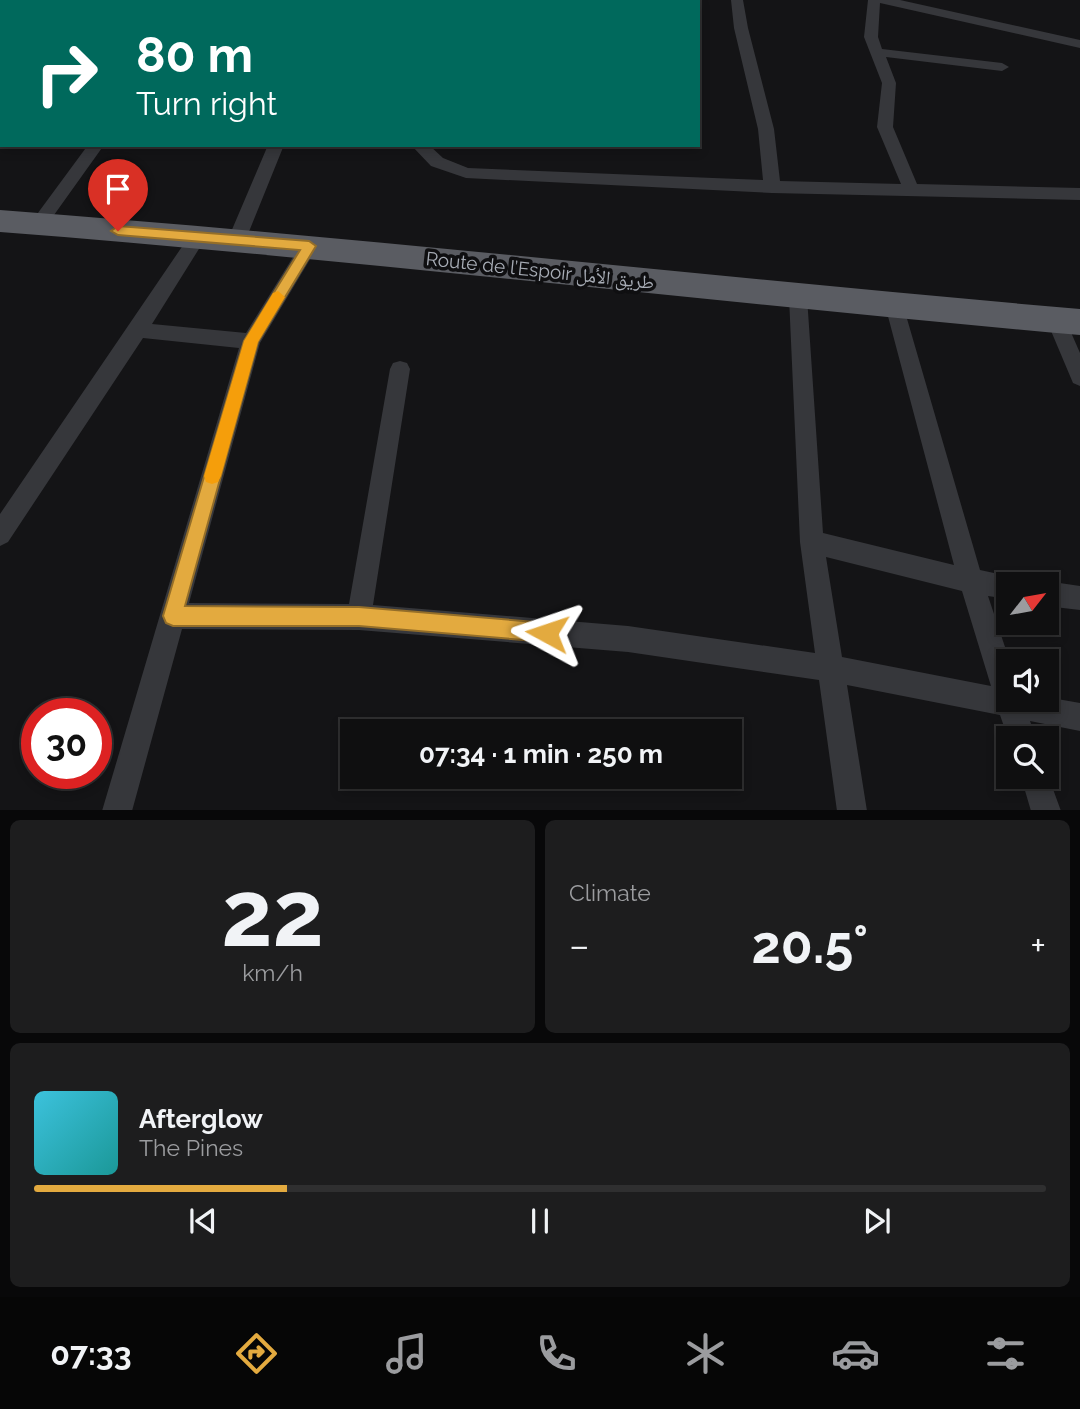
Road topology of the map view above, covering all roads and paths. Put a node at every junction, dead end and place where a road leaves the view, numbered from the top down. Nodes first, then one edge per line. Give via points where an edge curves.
1 (737, 0) edge
2 (883, 0) edge
3 (1080, 44) edge
4 (876, 52) junction
5 (1002, 67) dead end
6 (95, 147) edge
7 (275, 147) edge
8 (421, 147) edge
9 (772, 187) junction
10 (911, 189) junction
11 (1080, 194) edge
12 (0, 221) edge
13 (38, 225) junction
14 (198, 236) junction
15 (237, 239) junction
16 (309, 246) junction
17 (798, 297) junction
18 (894, 304) junction
19 (1068, 321) edge
20 (138, 330) junction
21 (251, 341) junction
22 (400, 369) dead end
23 (1080, 377) edge
24 (0, 534) edge
25 (813, 542) junction
26 (971, 581) junction
27 (996, 585) edge
28 (1059, 595) edge
29 (1080, 598) edge
30 (173, 616) junction
31 (359, 617) junction
32 (996, 659) edge
33 (829, 668) junction
34 (996, 698) edge
35 (1059, 712) edge
36 (1080, 717) edge
37 (1039, 789) edge
38 (117, 810) edge
39 (852, 810) edge
40 (1046, 810) edge

1 - 9 street via 766,129
2 - 3 street
2 - 4 street via 870,37
4 - 5 street
4 - 10 street via 889,83 885,127
6 - 13 street
7 - 15 street
8 - 9 street via 437,162 466,173
9 - 10 street
10 - 11 street
12 - 13 highway, Route de l’Espoir طريق الأمل
13 - 14 highway, Route de l’Espoir طريق الأمل
14 - 15 highway, Route de l’Espoir طريق الأمل
14 - 20 street
15 - 16 highway, Route de l’Espoir طريق الأمل
16 - 17 highway, Route de l’Espoir طريق الأمل
16 - 21 street
17 - 18 highway, Route de l’Espoir طريق الأمل
17 - 25 street
18 - 19 highway, Route de l’Espoir طريق الأمل
18 - 26 street
19 - 23 street
20 - 21 street
20 - 24 street
21 - 30 street
22 - 31 street
25 - 26 street
25 - 33 street
26 - 27 street
26 - 32 street
28 - 29 street
30 - 31 street
30 - 38 street
31 - 33 street via 628,639
33 - 34 street
33 - 39 street
35 - 36 street
37 - 40 street

